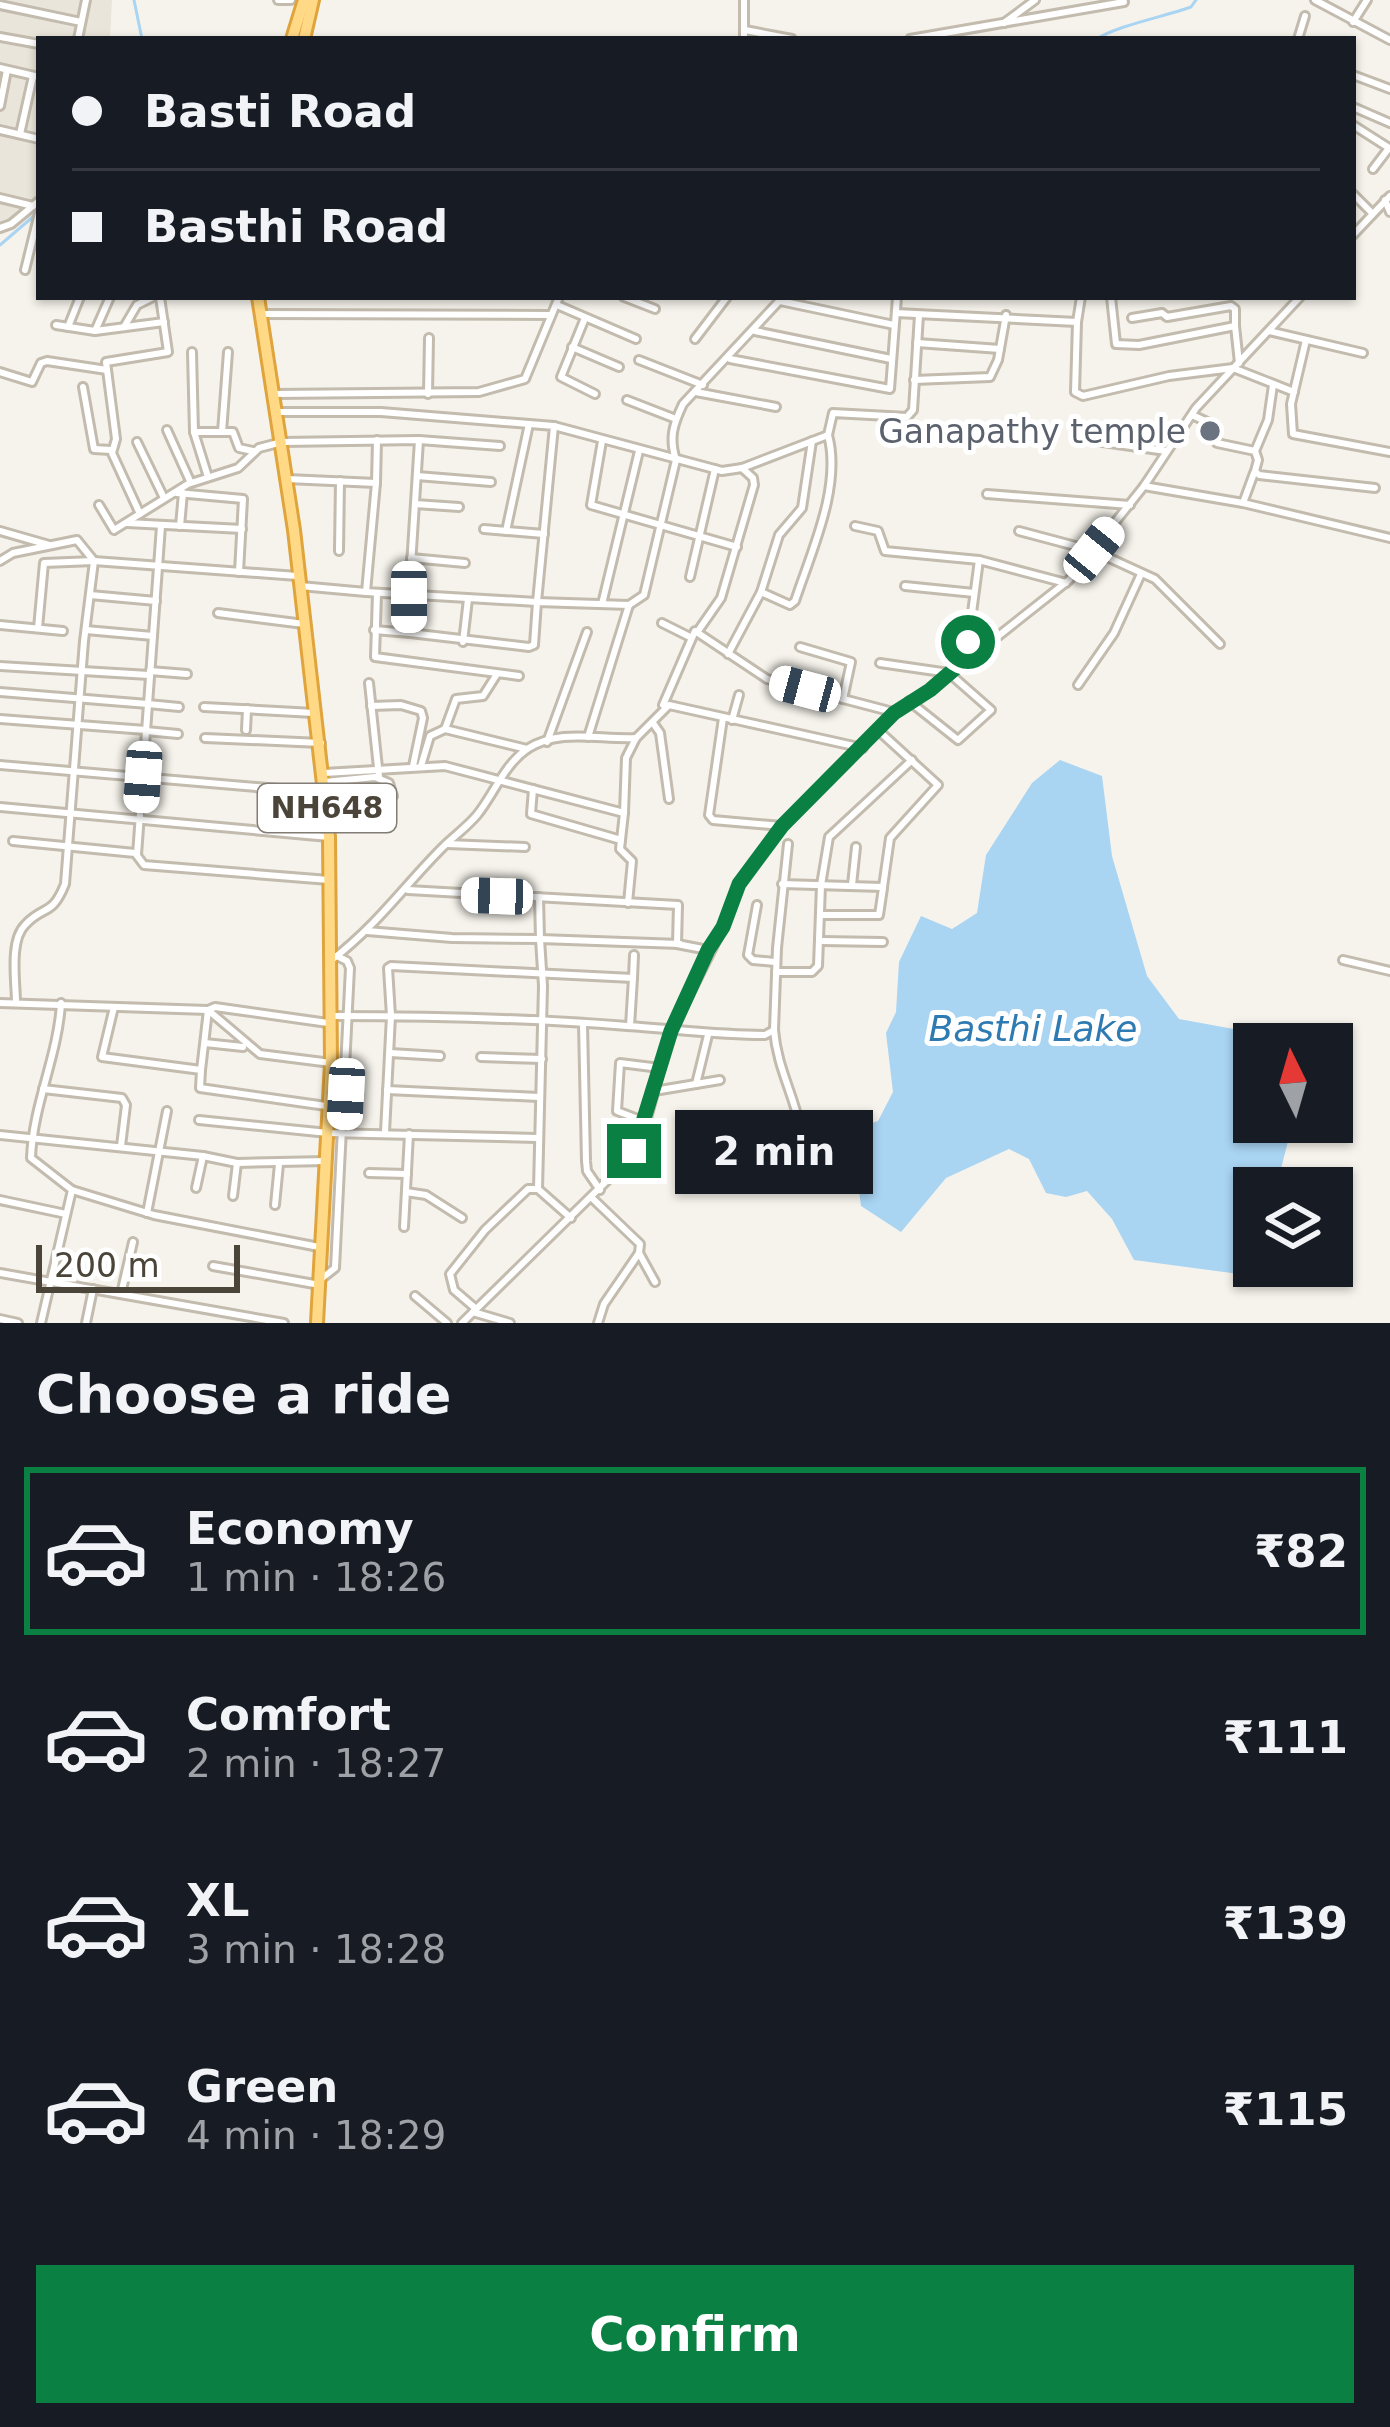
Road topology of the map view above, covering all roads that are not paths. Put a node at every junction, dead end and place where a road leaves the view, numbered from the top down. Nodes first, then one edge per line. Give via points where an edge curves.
1 (86, 0) edge
2 (278, 0) edge
3 (291, 0) edge
4 (304, 0) edge
5 (314, 0) edge
6 (744, 0) edge
7 (1035, 0) edge
8 (1315, 0) edge
9 (1367, 0) edge
10 (1124, 2) edge
11 (0, 5) edge
12 (1305, 16) dead end
13 (81, 22) junction
14 (1356, 25) junction
15 (1001, 26) junction
16 (744, 34) edge
17 (78, 36) edge
18 (293, 36) edge
19 (305, 36) edge
20 (935, 36) edge
21 (1299, 36) edge
22 (1354, 36) edge
23 (0, 37) edge
24 (1390, 40) edge
25 (36, 43) edge
26 (4, 69) edge
27 (36, 76) edge
28 (1356, 77) edge
29 (1390, 89) edge
30 (0, 106) edge
31 (1356, 108) edge
32 (1390, 123) edge
33 (1356, 127) edge
34 (0, 130) edge
35 (15, 133) junction
36 (36, 138) edge
37 (0, 142) edge
38 (1373, 170) dead end
39 (1356, 197) edge
40 (0, 198) edge
41 (1388, 198) edge
42 (36, 207) edge
43 (36, 208) edge
44 (36, 212) edge
45 (1390, 212) edge
46 (1372, 214) junction
47 (1356, 225) edge
48 (0, 228) edge
49 (25, 270) dead end
50 (79, 300) edge
51 (109, 300) edge
52 (150, 300) edge
53 (158, 300) edge
54 (259, 300) edge
55 (632, 300) edge
56 (725, 300) edge
57 (781, 300) edge
58 (786, 300) edge
59 (897, 300) edge
60 (1081, 300) edge
61 (1111, 300) edge
62 (1297, 300) edge
63 (558, 301) edge
64 (655, 309) dead end
65 (896, 313) junction
66 (261, 314) junction
67 (919, 314) junction
68 (553, 315) junction
69 (1006, 315) junction
70 (585, 318) junction
71 (1132, 318) dead end
72 (164, 322) junction
73 (1077, 322) junction
74 (56, 325) dead end
75 (894, 326) junction
76 (1235, 326) junction
77 (68, 327) junction
78 (122, 330) junction
79 (755, 331) junction
80 (1269, 331) junction
81 (95, 332) junction
82 (429, 338) dead end
83 (636, 339) dead end
84 (694, 339) dead end
85 (1306, 340) junction
86 (917, 344) junction
87 (572, 347) junction
88 (1000, 349) junction
89 (192, 352) dead end
90 (228, 352) dead end
91 (1363, 353) dead end
92 (728, 358) junction
93 (891, 359) junction
94 (639, 360) dead end
95 (1236, 366) junction
96 (620, 367) dead end
97 (107, 370) junction
98 (0, 372) edge
99 (914, 380) junction
100 (703, 385) junction
101 (1273, 385) junction
102 (83, 386) dead end
103 (696, 392) junction
104 (1294, 392) junction
105 (274, 394) junction
106 (428, 394) junction
107 (595, 394) dead end
108 (627, 400) dead end
109 (776, 407) dead end
110 (278, 412) junction
111 (1192, 415) junction
112 (676, 418) junction
113 (529, 424) junction
114 (554, 426) junction
115 (167, 430) dead end
116 (194, 432) junction
117 (222, 432) junction
118 (828, 435) junction
119 (1075, 438) dead end
120 (377, 440) junction
121 (419, 440) junction
122 (602, 441) junction
123 (812, 441) junction
124 (137, 442) dead end
125 (282, 442) junction
126 (500, 446) dead end
127 (112, 450) junction
128 (253, 451) junction
129 (640, 451) junction
130 (1168, 451) junction
131 (1255, 451) junction
132 (1390, 452) edge
133 (676, 460) junction
134 (742, 468) junction
135 (715, 469) junction
136 (1255, 471) junction
137 (417, 476) junction
138 (208, 477) junction
139 (287, 479) junction
140 (340, 482) junction
141 (491, 482) dead end
142 (191, 483) junction
143 (376, 483) junction
144 (1144, 486) junction
145 (1375, 488) dead end
146 (178, 493) junction
147 (987, 494) dead end
148 (164, 498) junction
149 (1243, 503) junction
150 (416, 504) junction
151 (99, 505) dead end
152 (1130, 505) junction
153 (459, 507) dead end
154 (140, 514) junction
155 (623, 517) junction
156 (127, 523) junction
157 (161, 526) junction
158 (180, 526) junction
159 (855, 526) dead end
160 (662, 527) junction
161 (242, 529) junction
162 (484, 529) dead end
163 (0, 531) edge
164 (506, 531) junction
165 (1019, 531) dead end
166 (544, 534) junction
167 (700, 536) junction
168 (1390, 538) edge
169 (49, 545) junction
170 (736, 547) junction
171 (339, 550) dead end
172 (1094, 550) junction
173 (411, 558) junction
174 (979, 560) junction
175 (0, 561) edge
176 (94, 561) junction
177 (465, 563) dead end
178 (160, 565) junction
179 (239, 572) junction
180 (1142, 573) junction
181 (690, 577) dead end
182 (299, 581) junction
183 (1066, 583) junction
184 (904, 586) dead end
185 (366, 592) junction
186 (761, 592) junction
187 (377, 593) junction
188 (974, 593) junction
189 (90, 595) junction
190 (409, 597) junction
191 (467, 599) junction
192 (156, 601) junction
193 (537, 602) junction
194 (602, 604) junction
195 (629, 605) junction
196 (218, 613) dead end
197 (662, 623) dead end
198 (306, 624) junction
199 (0, 625) edge
200 (38, 628) junction
201 (86, 630) junction
202 (374, 630) junction
203 (63, 631) dead end
204 (587, 632) dead end
205 (410, 633) junction
206 (694, 634) junction
207 (153, 637) junction
208 (464, 642) junction
209 (1220, 644) dead end
210 (800, 647) dead end
211 (728, 654) junction
212 (966, 659) junction
213 (880, 663) dead end
214 (0, 666) edge
215 (82, 672) junction
216 (150, 673) junction
217 (949, 673) junction
218 (187, 674) dead end
219 (498, 674) junction
220 (519, 676) dead end
221 (369, 683) dead end
222 (1078, 685) dead end
223 (0, 692) edge
224 (739, 695) dead end
225 (80, 699) junction
226 (843, 699) junction
227 (909, 701) junction
228 (148, 704) junction
229 (204, 706) dead end
230 (371, 706) junction
231 (179, 707) dead end
232 (247, 709) junction
233 (662, 709) junction
234 (894, 713) junction
235 (317, 714) junction
236 (0, 719) edge
237 (727, 719) junction
238 (653, 723) junction
239 (78, 724) junction
240 (446, 729) junction
241 (146, 730) junction
242 (246, 730) dead end
243 (879, 730) junction
244 (178, 734) dead end
245 (588, 737) junction
246 (636, 737) junction
247 (205, 738) dead end
248 (547, 742) junction
249 (321, 743) junction
250 (862, 748) junction
251 (527, 749) junction
252 (912, 760) junction
253 (0, 765) edge
254 (417, 766) junction
255 (75, 771) junction
256 (378, 772) junction
257 (143, 777) junction
258 (499, 780) junction
259 (325, 783) junction
260 (533, 789) junction
261 (393, 796) dead end
262 (669, 799) dead end
263 (0, 808) edge
264 (71, 812) junction
265 (624, 814) junction
266 (140, 820) junction
267 (782, 826) junction
268 (329, 837) junction
269 (621, 840) junction
270 (13, 842) dead end
271 (447, 844) junction
272 (788, 844) dead end
273 (69, 847) junction
274 (525, 847) dead end
275 (856, 847) dead end
276 (137, 855) junction
277 (329, 880) junction
278 (782, 884) junction
279 (821, 885) junction
280 (852, 886) junction
281 (883, 887) junction
282 (408, 890) junction
283 (539, 898) junction
284 (628, 903) junction
285 (757, 905) dead end
286 (820, 915) junction
287 (367, 931) junction
288 (540, 940) junction
289 (819, 940) junction
290 (883, 942) dead end
291 (680, 944) junction
292 (708, 950) junction
293 (634, 955) dead end
294 (334, 958) junction
295 (1343, 960) dead end
296 (777, 962) junction
297 (1390, 971) edge
298 (776, 972) junction
299 (542, 976) junction
300 (633, 978) junction
301 (0, 1003) edge
302 (16, 1003) junction
303 (62, 1003) junction
304 (114, 1006) junction
305 (208, 1010) junction
306 (349, 1016) junction
307 (391, 1016) junction
308 (332, 1020) junction
309 (542, 1022) junction
310 (583, 1024) junction
311 (630, 1026) junction
312 (774, 1030) junction
313 (671, 1031) junction
314 (708, 1035) junction
315 (205, 1043) junction
316 (247, 1048) junction
317 (390, 1053) junction
318 (440, 1056) dead end
319 (481, 1058) dead end
320 (542, 1059) junction
321 (331, 1063) junction
322 (659, 1068) junction
323 (201, 1070) junction
324 (720, 1080) dead end
325 (696, 1084) junction
326 (43, 1089) junction
327 (386, 1090) junction
328 (654, 1090) junction
329 (539, 1097) junction
330 (329, 1106) junction
331 (167, 1111) dead end
332 (200, 1120) dead end
333 (646, 1122) junction
334 (385, 1132) junction
335 (328, 1133) junction
336 (344, 1133) junction
337 (409, 1133) junction
338 (0, 1135) edge
339 (32, 1138) junction
340 (538, 1138) junction
341 (121, 1146) junction
342 (160, 1151) junction
343 (203, 1156) junction
344 (326, 1161) junction
345 (237, 1162) junction
346 (279, 1163) junction
347 (783, 1172) dead end
348 (369, 1173) dead end
349 (407, 1174) junction
350 (196, 1188) dead end
351 (538, 1189) junction
352 (72, 1190) junction
353 (600, 1190) junction
354 (406, 1192) junction
355 (233, 1196) dead end
356 (592, 1198) junction
357 (0, 1200) edge
358 (275, 1205) dead end
359 (147, 1213) junction
360 (66, 1214) junction
361 (462, 1218) dead end
362 (571, 1218) junction
363 (404, 1227) dead end
364 (133, 1242) dead end
365 (322, 1248) junction
366 (639, 1253) junction
367 (213, 1266) dead end
368 (0, 1273) edge
369 (50, 1282) junction
370 (320, 1282) junction
371 (656, 1282) dead end
372 (92, 1289) junction
373 (121, 1294) junction
374 (415, 1296) dead end
375 (475, 1311) junction
376 (0, 1319) edge
377 (18, 1323) edge
378 (41, 1323) edge
379 (86, 1323) edge
380 (284, 1323) edge
381 (317, 1323) edge
382 (447, 1323) edge
383 (461, 1323) edge
384 (510, 1323) edge
385 (598, 1323) edge

1 - 13 street
2 - 3 street
4 - 18 highway
5 - 19 highway
6 - 16 street
7 - 15 street
8 - 14 street
9 - 14 street
10 - 15 street
11 - 13 street
12 - 21 street
13 - 17 street
14 - 22 street
14 - 24 street
15 - 20 street
23 - 25 street
26 - 27 street
26 - 30 street
27 - 35 street
28 - 29 street
31 - 32 street
33 - 38 street via 1389,148
34 - 35 street
35 - 36 street
35 - 37 street
39 - 46 street
40 - 42 street
41 - 45 street
41 - 46 street
43 - 48 street
44 - 49 street
46 - 47 street
50 - 77 street
51 - 81 street
52 - 78 street
53 - 72 street
54 - 66 highway, NH648
55 - 64 street
56 - 84 street
57 - 79 street
58 - 75 street
59 - 65 street
60 - 73 street
61 - 76 street via 1116,344
62 - 80 street
63 - 68 street
63 - 70 street
65 - 67 street
65 - 75 street
66 - 68 street
66 - 105 highway, NH648
67 - 69 street
67 - 86 street
68 - 106 street via 525,379
69 - 73 street
69 - 88 street
70 - 83 street
70 - 87 street
71 - 76 street via 1231,306
72 - 78 street
72 - 97 street via 168,352 108,360
73 - 95 street via 1078,395
74 - 77 street
75 - 93 street
76 - 95 street
77 - 81 street
78 - 81 street
79 - 92 street
79 - 93 street
80 - 85 street
80 - 95 street
82 - 106 street
85 - 91 street
85 - 104 street
86 - 88 street
86 - 99 street
87 - 96 street
87 - 107 street via 561,377
88 - 99 street via 987,379
89 - 116 street
90 - 117 street
92 - 93 street via 890,389
92 - 100 street
94 - 100 street
95 - 101 street
95 - 111 street
97 - 98 street via 47,361 32,382
97 - 127 street
99 - 118 street via 907,417 833,413
100 - 103 street
101 - 104 street
101 - 131 street
102 - 127 street via 94,449
103 - 109 street
103 - 112 street
104 - 132 street via 1293,434
105 - 106 street
105 - 110 highway, NH648
108 - 112 street
110 - 113 street
110 - 125 highway, NH648
111 - 130 street
111 - 131 street via 1216,426 1217,443
112 - 133 street
113 - 114 street
113 - 164 street
114 - 122 street
114 - 166 street
115 - 142 street
116 - 117 street
116 - 138 street
117 - 128 street
118 - 123 street
118 - 186 street via 822,516 795,601
119 - 130 street
120 - 121 street
120 - 125 street
120 - 143 street
121 - 126 street
121 - 137 street
122 - 129 street
122 - 155 street via 591,505
123 - 134 street
123 - 186 street via 807,494 778,535
124 - 148 street
125 - 128 street
125 - 139 highway, NH648
127 - 154 street
128 - 138 street via 238,467
129 - 133 street
129 - 155 street
130 - 144 street
131 - 136 street
133 - 135 street
133 - 160 street
134 - 135 street
134 - 170 street via 754,481
135 - 167 street
136 - 145 street
136 - 149 street
137 - 141 street
137 - 150 street
138 - 142 street
139 - 140 street
139 - 182 highway, NH648
140 - 143 street
140 - 171 street
142 - 146 street
143 - 185 street
144 - 149 street
144 - 152 street
146 - 148 street
146 - 158 street
146 - 161 street via 242,498
147 - 152 street
148 - 154 street
149 - 168 street
150 - 153 street
150 - 173 street
151 - 156 street via 112,530
152 - 172 street
154 - 156 street
155 - 160 street
155 - 194 street
156 - 157 street
157 - 158 street
157 - 178 street
158 - 161 street
159 - 174 street via 878,531 885,551
160 - 167 street
160 - 195 street via 644,595
161 - 179 street
162 - 164 street
163 - 169 street
164 - 166 street
165 - 172 street
166 - 193 street
167 - 170 street
167 - 181 street
169 - 175 street
169 - 176 street via 77,540
170 - 206 street via 721,598
172 - 180 street
172 - 183 street
173 - 177 street
173 - 190 street
174 - 183 street
174 - 188 street
176 - 178 street
176 - 189 street
176 - 200 street via 44,563
178 - 179 street
178 - 192 street
179 - 182 street
180 - 209 street via 1166,586
180 - 222 street
182 - 185 street
182 - 198 highway, NH648
183 - 212 street
184 - 188 street
185 - 187 street
186 - 211 street
187 - 190 street
187 - 202 street
188 - 212 street
189 - 192 street
189 - 201 street
190 - 191 street
190 - 205 street
191 - 193 street
191 - 208 street
192 - 207 street
193 - 194 street
193 - 208 street via 532,646
194 - 195 street
195 - 245 street
196 - 198 street
197 - 206 street
198 - 235 highway, NH648
199 - 200 street
200 - 203 street
201 - 207 street
201 - 215 street
202 - 205 street
202 - 219 street via 378,658
204 - 248 street
205 - 208 street
206 - 211 street
206 - 233 street
207 - 216 street
210 - 226 street via 851,662
211 - 226 street via 766,679
212 - 217 street
213 - 217 street
214 - 215 street
215 - 216 street
215 - 225 street
216 - 218 street
216 - 228 street
217 - 227 street
217 - 227 street via 990,707 963,738
219 - 220 street
219 - 240 street via 483,696 454,701
221 - 230 street
223 - 225 street
224 - 237 street
225 - 228 street
225 - 239 street
226 - 234 street
227 - 234 street
228 - 231 street
228 - 241 street
229 - 232 street
230 - 254 street via 421,711
230 - 256 street
232 - 235 street
232 - 242 street
233 - 237 street
233 - 238 street
234 - 243 street
235 - 249 highway, NH648
236 - 239 street
237 - 250 street
237 - 267 street via 709,815
238 - 246 street
238 - 262 street
239 - 241 street
239 - 255 street
240 - 251 street
240 - 254 street via 430,736
241 - 244 street
241 - 257 street
243 - 250 street
243 - 252 street
245 - 246 street
245 - 248 street
246 - 265 street via 626,758
247 - 249 street
248 - 251 street
249 - 259 highway, NH648
250 - 267 street
251 - 258 street
252 - 279 street via 831,834
252 - 281 street via 938,785 890,838
253 - 255 street
254 - 256 street
254 - 258 street
255 - 257 street
255 - 264 street
256 - 259 street
256 - 261 street
257 - 259 street
257 - 266 street
258 - 260 street
258 - 271 street
259 - 268 highway, NH648
260 - 265 street
260 - 269 street via 531,814
263 - 264 street
264 - 266 street
264 - 273 street
265 - 269 street
266 - 268 street
266 - 276 street
267 - 292 street via 739,884
268 - 277 highway, NH648
269 - 284 street via 620,852 632,861
270 - 273 street
271 - 274 street
271 - 282 street
272 - 278 street
273 - 276 street
273 - 302 street via 57,904 20,934
275 - 280 street
276 - 277 street via 144,865
277 - 294 highway, NH648
278 - 279 street
278 - 296 street
279 - 280 street
279 - 286 street
280 - 281 street
281 - 286 street via 879,915
282 - 283 street
282 - 287 street
283 - 284 street
283 - 288 street
284 - 291 street via 678,905
285 - 296 street via 748,955
286 - 289 street
287 - 288 street
287 - 294 street
288 - 291 street
288 - 299 street
289 - 290 street
289 - 298 street via 812,972
291 - 292 street
292 - 313 street
293 - 300 street
294 - 306 street via 350,968
294 - 308 highway, NH648
295 - 297 street
296 - 298 street
298 - 312 street
299 - 300 street
299 - 307 street via 392,966
299 - 309 street
300 - 311 street
301 - 302 street
302 - 303 street
303 - 304 street
303 - 326 street
304 - 305 street
304 - 323 street via 102,1057
305 - 308 street
305 - 315 street
305 - 316 street
306 - 307 street
306 - 308 street
306 - 336 street
307 - 309 street
307 - 317 street
308 - 321 highway, NH648
309 - 310 street
309 - 320 street
310 - 311 street
310 - 353 street via 586,1161
311 - 313 street
312 - 314 street
312 - 347 street via 777,1063 815,1148
313 - 314 street
313 - 322 street
314 - 325 street
315 - 316 street
315 - 323 street
316 - 321 street
317 - 318 street
317 - 327 street
319 - 320 street
320 - 329 street
321 - 330 highway, NH648
322 - 328 street
322 - 333 street via 620,1063 617,1112
323 - 330 street via 200,1088
324 - 325 street
325 - 328 street
326 - 339 street
326 - 341 street via 122,1098
327 - 329 street
327 - 334 street
328 - 333 street
329 - 340 street
330 - 335 highway, NH648
331 - 342 street
332 - 335 street
333 - 353 street via 631,1157
334 - 336 street
334 - 337 street
335 - 336 street
335 - 344 highway, NH648
336 - 370 street via 335,1268
337 - 340 street
337 - 349 street
338 - 339 street
339 - 341 street
339 - 352 street via 32,1160
340 - 351 street
341 - 342 street
342 - 343 street
342 - 359 street
343 - 345 street
343 - 350 street
344 - 346 street
344 - 365 highway, NH648
345 - 346 street
345 - 355 street
346 - 358 street
348 - 349 street
349 - 354 street
351 - 362 street
351 - 375 street via 500,1216 450,1274
352 - 359 street
352 - 360 street
353 - 356 street
354 - 361 street
354 - 363 street
356 - 362 street
356 - 366 street via 636,1238
357 - 360 street
359 - 365 street
360 - 369 street
362 - 375 street
364 - 373 street
365 - 370 highway, NH648
366 - 371 street
366 - 385 street
367 - 370 street
368 - 369 street
369 - 372 street
369 - 378 street
370 - 381 highway, NH648
372 - 373 street
372 - 379 street
373 - 380 street
374 - 382 street
375 - 383 street
375 - 384 street
376 - 377 street

